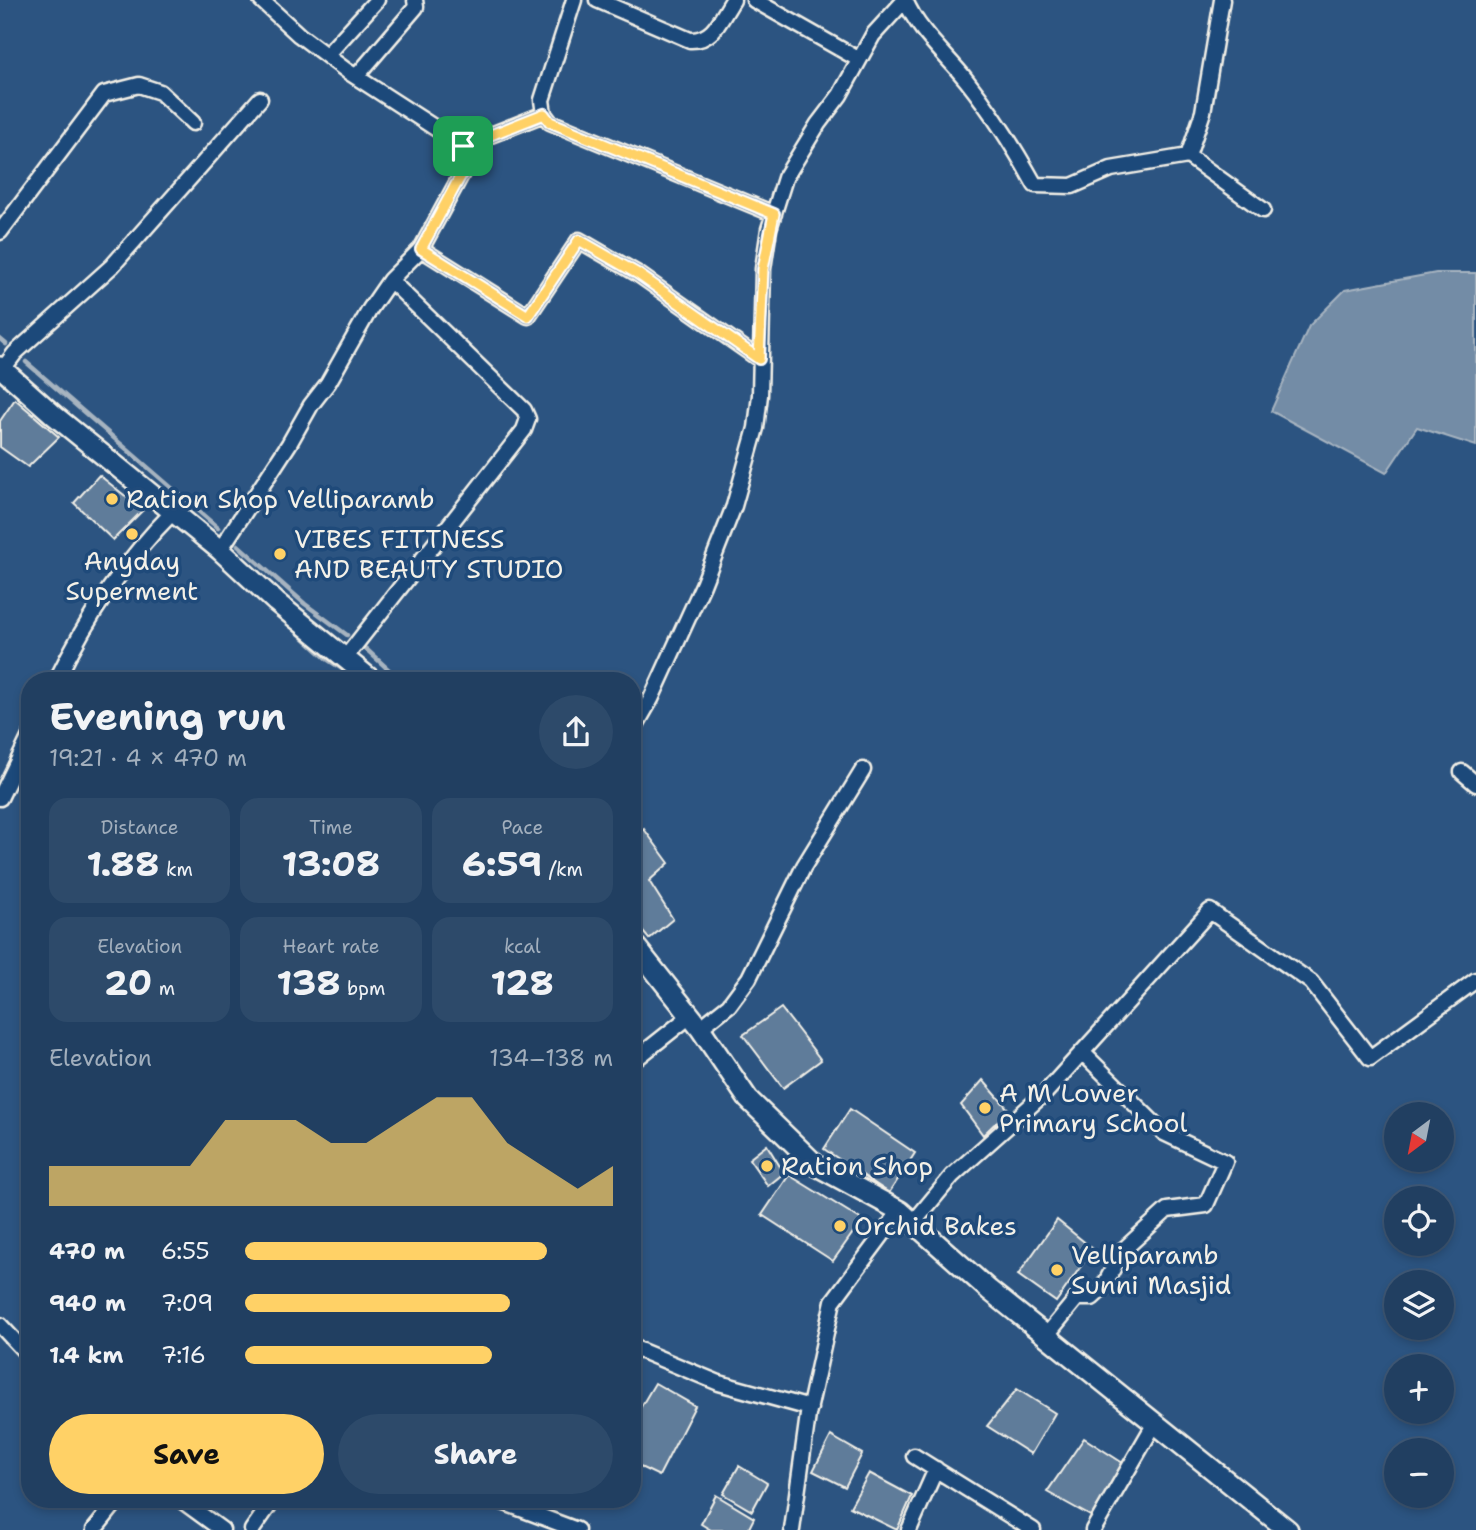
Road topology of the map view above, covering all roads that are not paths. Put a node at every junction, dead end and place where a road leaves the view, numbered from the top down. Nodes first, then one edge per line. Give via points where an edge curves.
1 (261, 0) edge
2 (377, 0) edge
3 (415, 0) edge
4 (558, 0) edge
5 (597, 0) edge
6 (733, 0) edge
7 (905, 0) edge
8 (1222, 0) edge
9 (758, 1) edge
10 (572, 4) edge
11 (327, 55) junction
12 (858, 59) junction
13 (356, 77) junction
14 (260, 99) dead end
15 (544, 114) junction
16 (193, 123) dead end
17 (463, 146) junction
18 (1188, 156) junction
19 (1263, 210) dead end
20 (774, 214) junction
21 (0, 232) edge
22 (421, 249) junction
23 (390, 280) junction
24 (759, 359) junction
25 (2, 368) edge
26 (173, 512) junction
27 (220, 550) junction
28 (345, 658) junction
29 (60, 672) edge
30 (362, 672) edge
31 (641, 717) edge
32 (21, 755) edge
33 (863, 771) dead end
34 (1462, 772) dead end
35 (1476, 784) edge
36 (0, 798) edge
37 (641, 953) edge
38 (1476, 980) edge
39 (695, 1022) junction
40 (1083, 1053) junction
41 (641, 1056) edge
42 (907, 1217) junction
43 (0, 1325) edge
44 (1046, 1336) junction
45 (21, 1347) edge
46 (641, 1351) edge
47 (810, 1408) junction
48 (1155, 1423) junction
49 (914, 1456) dead end
50 (936, 1469) junction
51 (112, 1508) edge
52 (192, 1508) edge
53 (267, 1508) edge
54 (518, 1508) edge
55 (94, 1530) edge
56 (222, 1530) edge
57 (251, 1530) edge
58 (577, 1530) edge
59 (792, 1530) edge
60 (909, 1530) edge
61 (1032, 1530) edge
62 (1093, 1530) edge
63 (1288, 1530) edge

1 - 11 street
2 - 11 street
3 - 13 street via 416,7
4 - 10 street
5 - 6 street via 690,40 710,35
7 - 12 street
7 - 18 street via 915,23 1004,128 1035,185 1072,186 1111,169
8 - 18 street via 1203,112
9 - 12 street
10 - 15 street via 542,100
11 - 13 street
12 - 20 street via 785,178
13 - 17 street
14 - 25 street via 112,267
15 - 17 street
15 - 20 street via 550,122
16 - 21 street via 160,92 139,85 104,94
17 - 22 street via 466,166
18 - 19 street
20 - 24 street via 763,269
22 - 23 street
22 - 24 street via 528,316 579,240 638,274
23 - 27 street
23 - 28 street via 524,410 528,419 524,430
24 - 31 street via 756,428 734,506 688,621
25 - 26 main road
26 - 27 main road
26 - 29 street via 108,586
27 - 28 main road
28 - 30 main road
32 - 36 street
33 - 39 street via 804,866 748,978 729,1005
34 - 35 street
37 - 39 main road
38 - 40 street via 1370,1058 1311,982 1210,911
39 - 41 street
39 - 42 main road via 748,1099 817,1166
40 - 42 street
40 - 44 street via 1164,1133 1226,1162 1206,1205 1167,1210 1122,1251 1103,1288 1092,1298 1077,1298
42 - 44 main road
42 - 47 street via 833,1301
43 - 45 street
44 - 48 main road
46 - 47 street via 719,1383
47 - 59 street
48 - 62 street
48 - 63 main road
49 - 50 street
50 - 60 street
50 - 61 street
51 - 55 street
52 - 56 street
53 - 57 street
54 - 58 street

